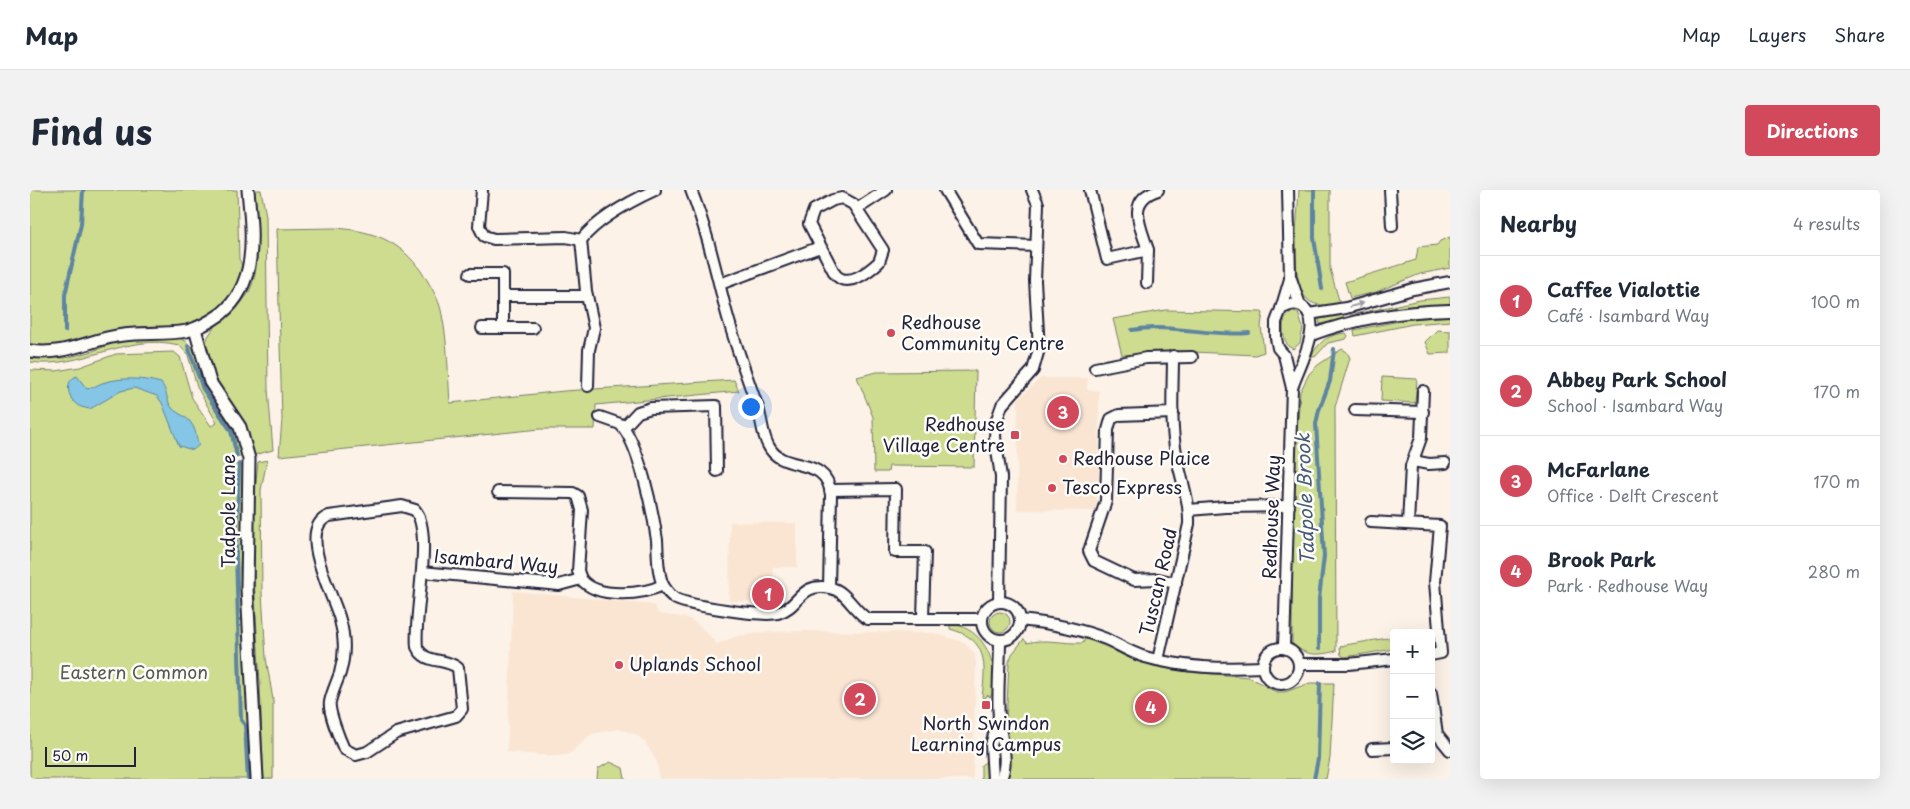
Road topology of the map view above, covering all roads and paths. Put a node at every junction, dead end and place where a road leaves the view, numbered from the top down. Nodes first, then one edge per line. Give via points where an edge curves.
1 (248, 190) edge
2 (482, 190) edge
3 (656, 190) edge
4 (691, 190) edge
5 (886, 190) edge
6 (945, 190) edge
7 (1032, 190) edge
8 (1090, 190) edge
9 (1158, 190) edge
10 (1288, 190) edge
11 (1390, 190) edge
12 (857, 209) junction
13 (1392, 226) dead end
14 (581, 240) junction
15 (1036, 246) junction
16 (820, 247) junction
17 (1148, 250) junction
18 (470, 274) dead end
19 (1290, 276) junction
20 (1147, 283) dead end
21 (1449, 283) edge
22 (720, 284) junction
23 (503, 296) junction
24 (587, 296) junction
25 (1300, 305) junction
26 (1281, 309) junction
27 (1450, 310) edge
28 (1309, 314) junction
29 (195, 328) junction
30 (482, 328) dead end
31 (503, 328) junction
32 (533, 328) dead end
33 (1311, 335) junction
34 (1307, 348) junction
35 (30, 351) edge
36 (1284, 355) junction
37 (1173, 356) junction
38 (1192, 357) dead end
39 (1095, 368) dead end
40 (588, 386) dead end
41 (1292, 388) junction
42 (1423, 391) dead end
43 (1355, 410) dead end
44 (1423, 412) junction
45 (1173, 413) junction
46 (600, 417) dead end
47 (624, 427) junction
48 (1413, 461) junction
49 (1445, 463) dead end
50 (718, 471) dead end
51 (830, 490) junction
52 (498, 492) dead end
53 (1289, 506) junction
54 (1189, 510) junction
55 (1371, 522) dead end
56 (1408, 524) junction
57 (422, 572) junction
58 (581, 579) junction
59 (1176, 583) junction
60 (663, 586) junction
61 (829, 587) junction
62 (999, 602) junction
63 (923, 618) junction
64 (982, 619) junction
65 (1020, 620) junction
66 (1000, 640) junction
67 (1284, 648) junction
68 (1435, 654) edge
69 (1390, 659) edge
70 (1158, 660) junction
71 (1300, 664) junction
72 (1263, 668) junction
73 (999, 719) junction
74 (1434, 719) edge
75 (1436, 741) edge
76 (1390, 748) edge
77 (1372, 749) dead end
78 (1450, 750) edge
79 (256, 779) edge
80 (993, 779) edge
81 (1001, 779) edge

1 - 29 street via 252,247 244,283 229,306 212,320
2 - 14 street via 479,226 484,236 494,239 566,237
3 - 14 street via 603,220
4 - 22 street via 708,236
5 - 12 street
6 - 15 street via 978,244
7 - 15 street via 1038,204
8 - 17 street via 1108,259
9 - 17 street via 1145,195 1138,204
10 - 19 street
11 - 13 street
12 - 16 street via 842,198 814,210 810,224
12 - 16 street via 881,246 883,254 879,262 851,280 842,280
14 - 24 street
15 - 62 street via 1037,359 1030,375 1002,405 995,430 1001,477
16 - 22 street
17 - 20 street
18 - 23 street via 503,274
19 - 25 street
19 - 26 street, Redhouse Way
28 -> 21 street
22 - 51 street via 768,446 782,459 819,471
23 - 24 street
23 - 31 street
24 - 40 street via 594,335 589,350
25 - 26 street
25 - 28 street
26 - 36 street, Redhouse Way via 1275,330 1277,345
27 - 33 street via 1398,314
28 - 33 street, Redhouse Way
29 - 35 street via 182,332 122,335 59,351
29 - 79 street, Tadpole Lane via 210,382 240,427 249,459 246,588
30 - 31 street
31 - 32 street
33 - 34 street, Redhouse Way
34 - 36 street via 1296,356
34 - 41 street, Redhouse Way
36 - 41 street, Redhouse Way
37 - 38 street
37 - 39 street
37 - 45 street, Tuscan Road
41 - 53 street, Redhouse Way
42 - 44 street
43 - 44 street
44 - 48 street via 1419,445
45 - 54 street, Tuscan Road via 1175,452
45 - 59 street via 1119,415 1111,419 1106,501 1089,551 1094,561 1134,580
46 - 47 street
47 - 50 street via 638,412 651,408 716,406
47 - 60 street via 645,485
48 - 49 street
48 - 56 street
51 - 61 street
51 - 63 street via 896,489 895,552 925,552
52 - 58 street via 574,493 578,496 582,510 578,571
53 - 54 street, Tuscan Road
53 - 67 street, Redhouse Way
54 - 59 street, Tuscan Road
55 - 56 street
56 - 68 street via 1440,526 1435,582 1441,653
57 - 57 street via 421,526 417,512 412,508 392,507 332,515 320,522 315,536 316,550 343,635 342,663 330,707 344,749 352,754 367,752 396,733 456,716 462,709 458,668 428,659 417,647
57 - 58 street, Isambard Way via 559,585
58 - 60 street, Isambard Way via 594,589 632,594
59 - 70 street, Tuscan Road
60 - 61 street via 676,599 685,602 773,614 784,610 806,590
61 - 63 street via 840,592 868,619
62 - 64 street via 988,607
62 - 65 street via 1012,606
63 - 64 street
64 - 66 street via 982,627 987,634
65 - 66 street via 1014,635
65 - 70 street via 1079,630
66 - 73 street
67 - 71 street via 1294,652
67 - 72 street via 1267,654
69 - 71 street
70 - 72 street via 1202,668
71 - 72 street via 1294,680 1283,685 1271,682
73 - 80 street via 991,745
73 - 81 street via 1005,744
74 - 75 street
75 - 78 street
76 - 77 street

